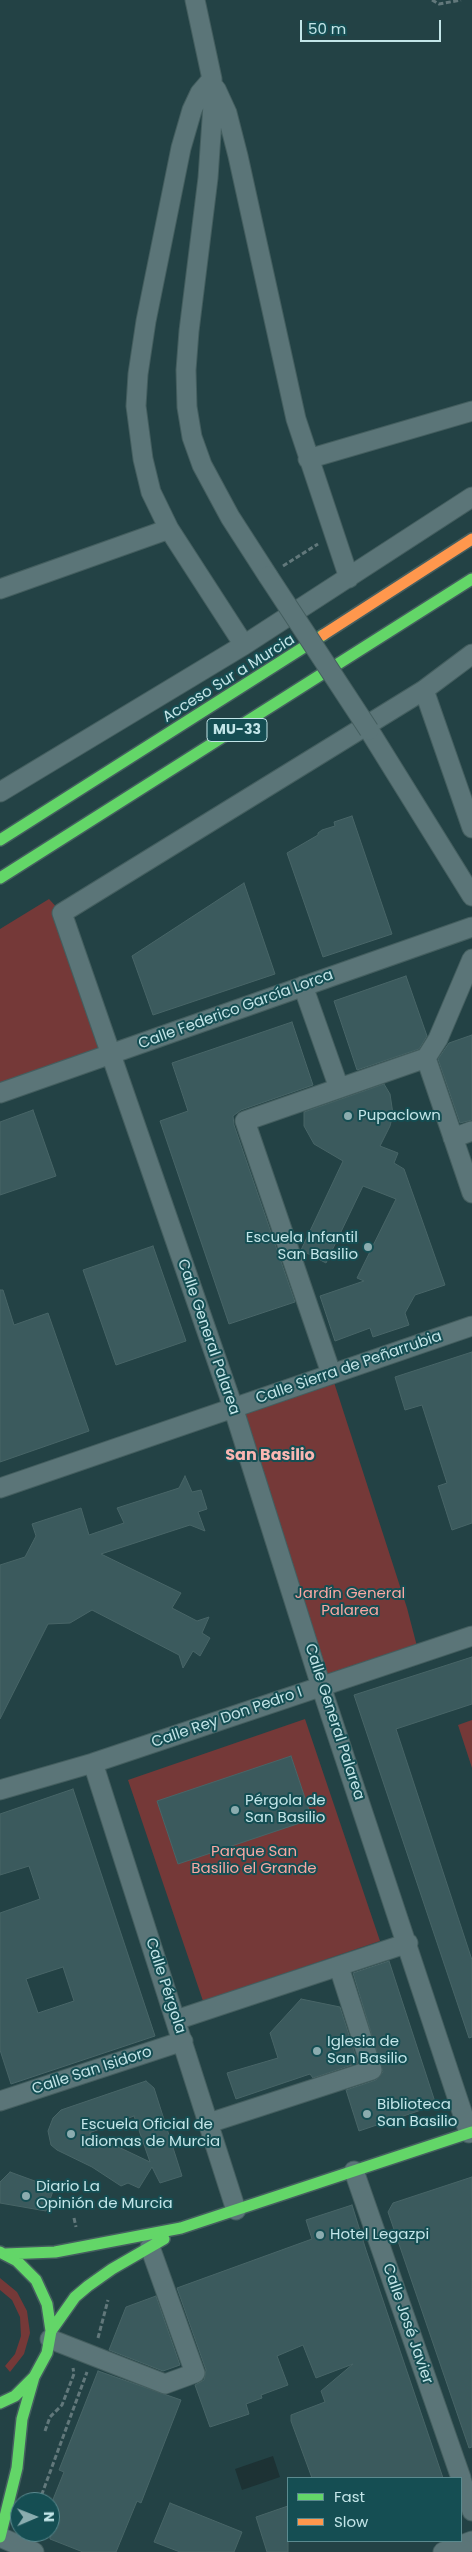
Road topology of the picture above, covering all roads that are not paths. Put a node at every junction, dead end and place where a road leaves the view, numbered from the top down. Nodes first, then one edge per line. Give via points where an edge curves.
1 (195, 0) edge
2 (212, 79) junction
3 (190, 118) junction
4 (212, 130) junction
5 (233, 139) junction
6 (472, 411) edge
7 (308, 459) junction
8 (472, 497) edge
9 (169, 529) junction
10 (472, 539) edge
11 (349, 578) junction
12 (472, 579) edge
13 (0, 589) edge
14 (244, 645) junction
15 (472, 654) edge
16 (424, 690) junction
17 (177, 729) junction
18 (0, 792) edge
19 (0, 826) edge
20 (472, 828) edge
21 (0, 840) edge
22 (0, 878) edge
23 (472, 896) edge
24 (472, 927) edge
25 (472, 959) edge
26 (303, 986) junction
27 (112, 1054) junction
28 (426, 1058) junction
29 (339, 1088) junction
30 (0, 1093) edge
31 (472, 1131) edge
32 (453, 1138) junction
33 (472, 1193) edge
34 (472, 1326) edge
35 (331, 1373) junction
36 (233, 1408) junction
37 (0, 1488) edge
38 (472, 1636) edge
39 (321, 1686) junction
40 (94, 1763) junction
41 (0, 1778) edge
42 (38, 1779) junction
43 (0, 1790) edge
44 (408, 1944) junction
45 (339, 1967) junction
46 (176, 2020) junction
47 (183, 2041) junction
48 (1, 2099) edge
49 (209, 2123) junction
50 (471, 2133) edge
51 (354, 2171) junction
52 (236, 2210) junction
53 (181, 2228) junction
54 (150, 2247) junction
55 (3, 2253) edge
56 (50, 2335) junction
57 (34, 2377) junction
58 (0, 2403) edge
59 (461, 2477) edge
60 (462, 2481) edge
61 (472, 2511) edge
62 (0, 2537) edge
63 (472, 2541) edge
64 (34, 2552) edge
65 (443, 2552) edge

1 - 2 street
2 - 3 street via 200,93
2 - 4 street
2 - 5 street via 227,113
3 - 4 street via 200,115
3 - 9 street via 146,321 137,398 143,459 151,492
4 - 5 street via 222,129
4 - 23 street, bridge via 186,370 192,437 202,465 230,517 369,730
5 - 7 street via 296,419
6 - 7 street
7 - 11 street
8 - 11 street
9 - 13 street
9 - 14 street
10 - 17 main road, Acceso Sur a Murcia / MU-33
11 - 14 street
12 - 22 main road, MU-33
14 - 18 street
15 - 16 street
16 - 20 street
16 - 27 street, Calle General Palarea via 62,913
17 - 19 main road
17 - 21 main road, Acceso Sur a Murcia / MU-33
24 - 26 street, Calle Federico García Lorca
25 - 28 street via 438,1039
26 - 27 street, Calle Federico García Lorca
26 - 29 street
27 - 30 street, Calle Federico García Lorca
27 - 36 street, Calle General Palarea
28 - 29 street
28 - 32 street
29 - 35 street via 245,1121
31 - 32 street
32 - 33 street
34 - 35 street, Calle Sierra de Peñarrubia
35 - 36 street, Calle Sierra de Peñarrubia
36 - 37 street, Calle Sierra de Peñarrubia
36 - 39 street, Calle General Palarea
38 - 39 street, Calle Rey Don Pedro I
39 - 40 street, Calle Rey Don Pedro I
39 - 44 street, Calle General Palarea
40 - 42 street, Calle Rey Don Pedro I
40 - 46 street, Calle Pérgola
41 - 42 street, Calle Rey Don Pedro I
42 - 43 street, Calle Rey Don Pedro I
44 - 45 street
44 - 50 street, Calle General Palarea
45 - 46 street
45 - 49 street via 372,2070
46 - 47 street, Calle Pérgola
47 - 48 street, Calle San Isidoro
47 - 49 street, Calle Pérgola
49 - 52 street, Calle Pérgola
50 - 51 main road
51 - 52 main road
51 - 59 street, Calle José Javier
52 - 53 main road
53 - 54 main road
53 - 55 main road via 55,2252
54 - 56 main road via 88,2286 76,2297
54 - 56 street via 195,2373 165,2384
55 - 56 main road via 17,2261 36,2280 47,2304
56 - 57 main road via 43,2362
57 - 58 main road via 15,2396
57 - 62 main road via 22,2419 17,2468
60 - 61 street, Calle José Javier
62 - 64 street
63 - 65 street

